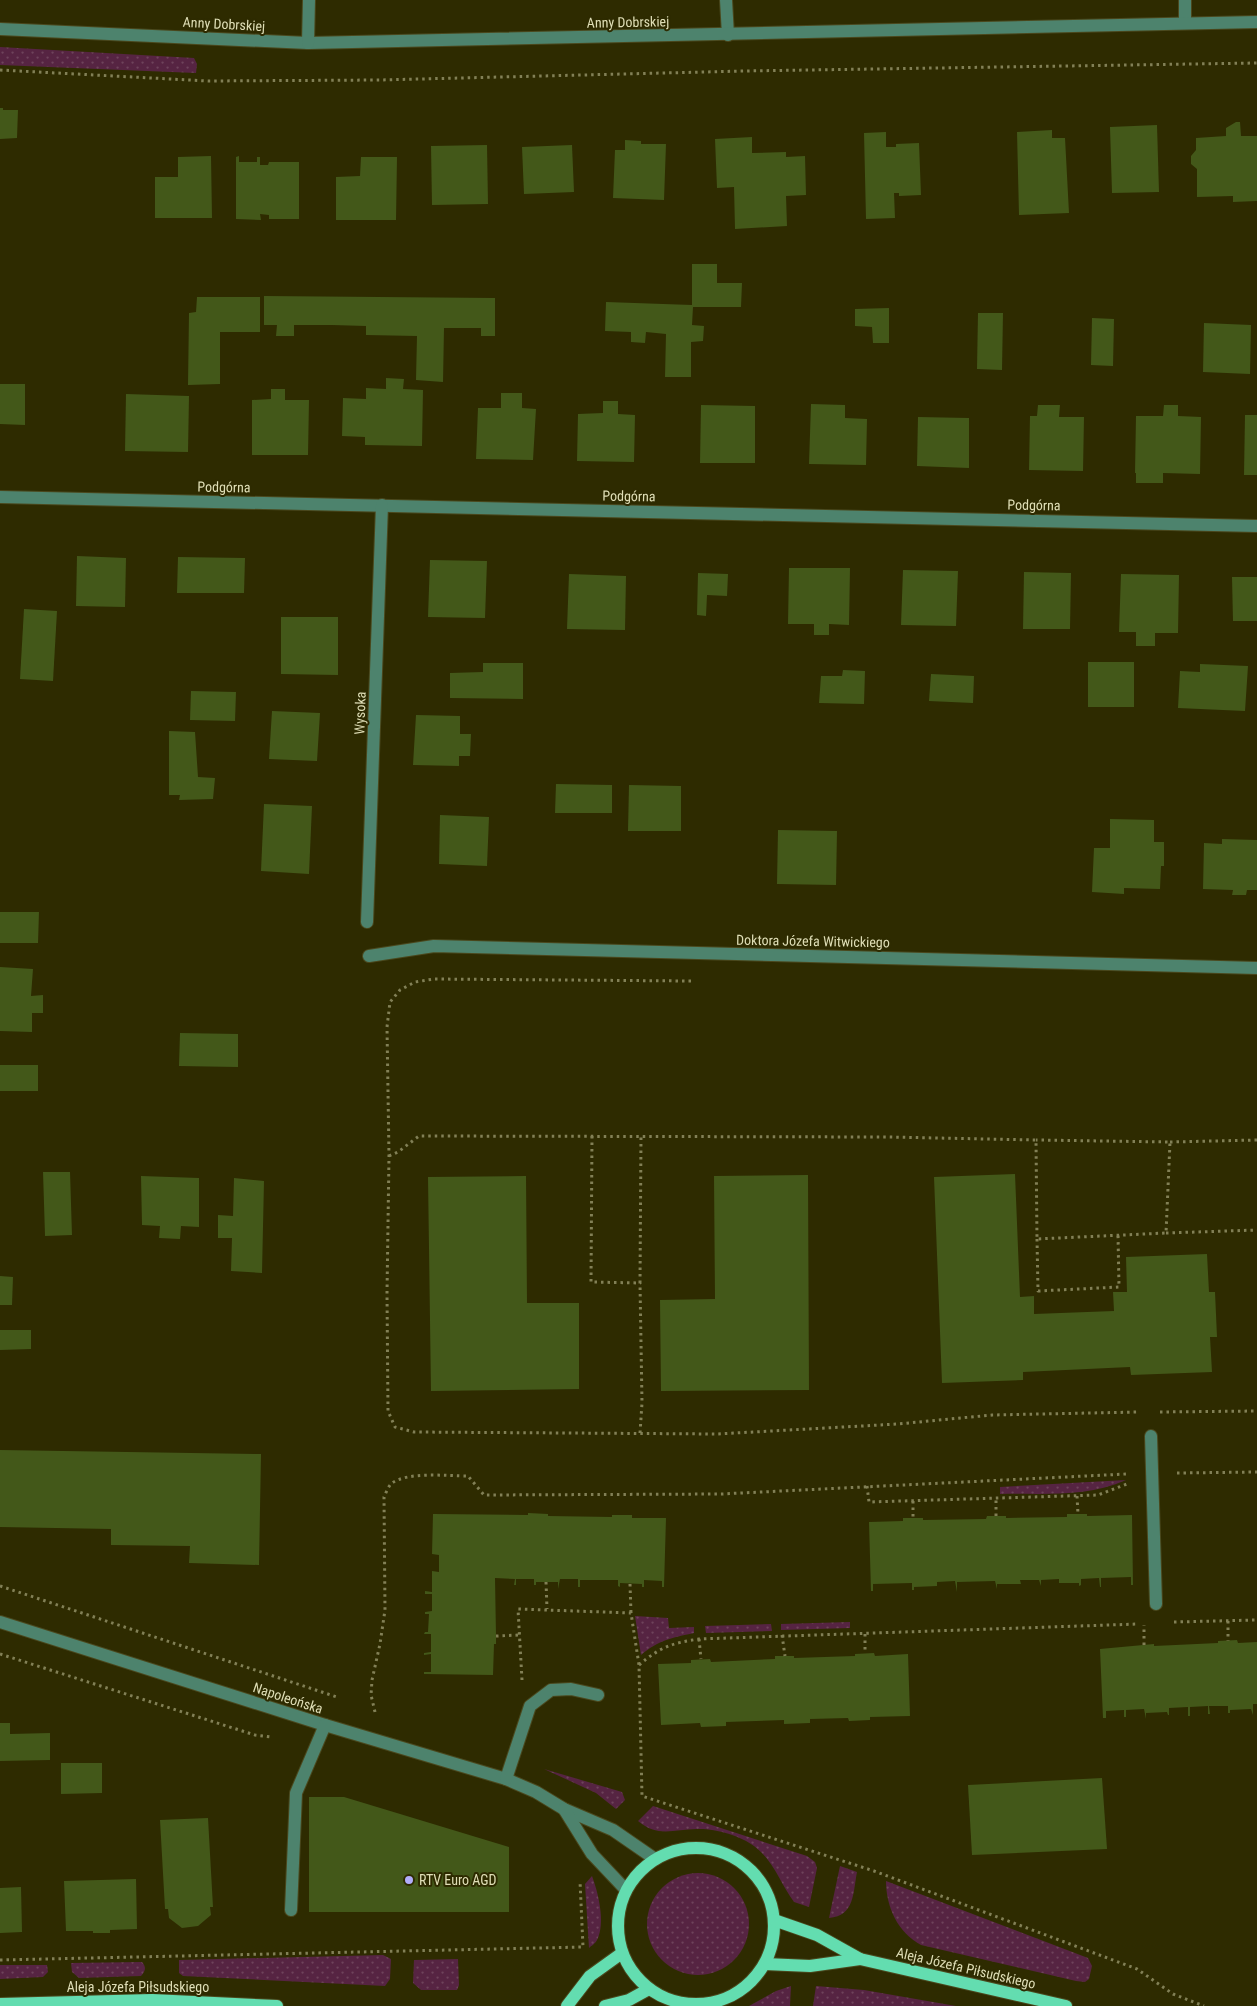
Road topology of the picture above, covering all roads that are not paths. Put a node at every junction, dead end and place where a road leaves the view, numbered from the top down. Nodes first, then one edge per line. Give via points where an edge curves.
1 (309, 0) edge
2 (726, 0) edge
3 (1185, 0) edge
4 (1257, 22) edge
5 (1185, 24) junction
6 (0, 29) edge
7 (728, 35) junction
8 (308, 43) junction
9 (0, 497) edge
10 (382, 505) junction
11 (1257, 526) edge
12 (367, 922) dead end
13 (368, 956) dead end
14 (1257, 968) edge
15 (1151, 1436) dead end
16 (1156, 1604) dead end
17 (0, 1622) edge
18 (598, 1695) dead end
19 (325, 1725) junction
20 (506, 1779) junction
21 (564, 1809) junction
22 (654, 1859) junction
23 (626, 1890) junction
24 (291, 1910) dead end
25 (774, 1920) junction
26 (622, 1953) junction
27 (860, 1959) junction
28 (765, 1964) junction
29 (648, 1989) junction
30 (0, 2004) edge
31 (277, 2006) edge
32 (566, 2006) edge
33 (605, 2006) edge
34 (1066, 2006) edge

1 - 8 street
2 - 7 street
3 - 5 street
4 - 5 street, Anny Dobrskiej
5 - 7 street, Anny Dobrskiej
6 - 8 street, Anny Dobrskiej
7 - 8 street, Anny Dobrskiej
9 - 10 street, Podgórna
10 - 11 street, Podgórna
10 - 12 street, Wysoka
13 - 14 street, Doktora Józefa Witwickiego via 434,946
15 - 16 street via 1145,1474
17 - 19 street, Napoleońska
18 - 20 street via 571,1688 551,1690 530,1706
19 - 20 street, Napoleońska
19 - 24 street via 296,1794
20 - 21 street, Napoleońska
21 - 22 street, Napoleońska via 613,1830
21 - 23 street, Napoleońska via 592,1854
22 - 23 main road via 638,1872
22 - 25 main road via 679,1849 706,1848 731,1856 753,1872 768,1894
23 - 26 main road via 618,1910 617,1932
25 - 27 main road, Aleja Józefa Piłsudskiego via 817,1935
25 - 28 main road via 772,1943
26 - 29 main road
26 - 32 main road via 590,1976
27 - 28 main road, Aleja Józefa Piłsudskiego via 810,1966
27 - 34 main road, Aleja Józefa Piłsudskiego
28 - 29 main road via 748,1985 725,1999 699,2004 672,2001
29 - 33 main road via 629,2000
30 - 31 main road, Aleja Józefa Piłsudskiego via 152,2000

